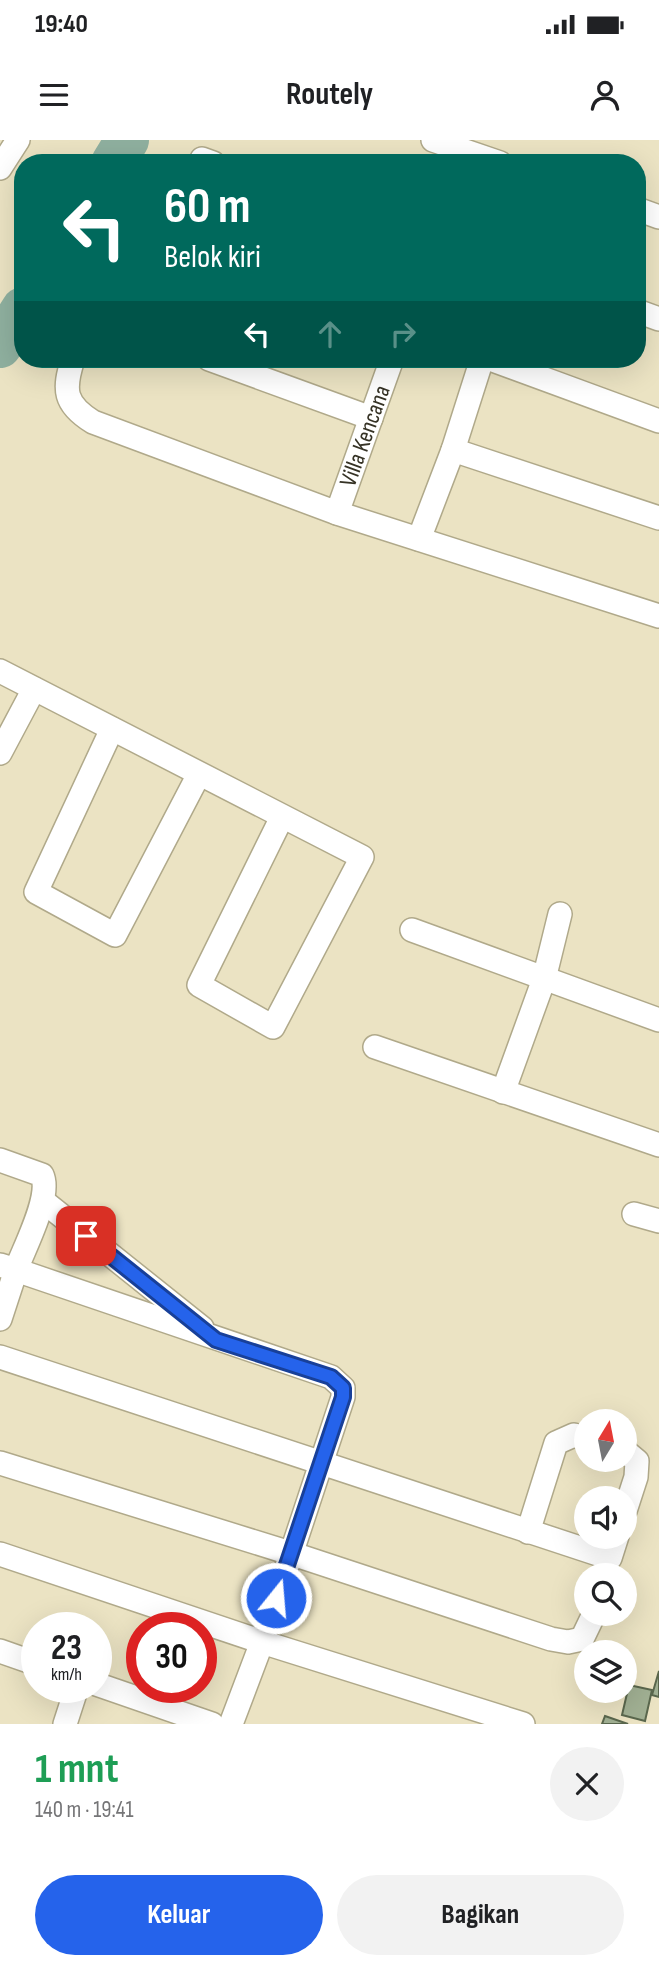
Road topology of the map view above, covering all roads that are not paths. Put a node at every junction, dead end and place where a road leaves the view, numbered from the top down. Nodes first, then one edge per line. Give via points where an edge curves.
1 (18, 140) edge
2 (433, 140) edge
3 (466, 151) edge
4 (0, 168) edge
5 (70, 368) edge
6 (234, 368) edge
7 (389, 368) edge
8 (479, 368) edge
9 (515, 368) edge
10 (371, 418) junction
11 (659, 421) edge
12 (453, 450) junction
13 (337, 513) junction
14 (659, 518) edge
15 (419, 539) junction
16 (659, 616) edge
17 (0, 671) edge
18 (34, 689) junction
19 (112, 729) junction
20 (0, 754) edge
21 (199, 774) junction
22 (282, 817) junction
23 (560, 914) dead end
24 (412, 930) dead end
25 (544, 979) junction
26 (659, 1020) edge
27 (375, 1047) dead end
28 (503, 1093) junction
29 (659, 1145) edge
30 (0, 1160) edge
31 (43, 1201) junction
32 (634, 1214) dead end
33 (659, 1222) edge
34 (8, 1268) edge
35 (0, 1319) edge
36 (216, 1340) junction
37 (0, 1357) edge
38 (574, 1435) edge
39 (0, 1463) edge
40 (319, 1465) junction
41 (528, 1532) junction
42 (290, 1553) junction
43 (0, 1554) edge
44 (611, 1557) edge
45 (588, 1626) edge
46 (262, 1642) junction
47 (0, 1651) edge
48 (21, 1658) edge
49 (112, 1692) edge
50 (72, 1703) edge
51 (169, 1717) edge
52 (65, 1724) edge
53 (212, 1724) edge
54 (231, 1724) edge
55 (523, 1724) edge

1 - 4 street
2 - 3 street
5 - 13 street via 65,381 69,402 93,422
6 - 10 street
7 - 10 street, Villa Kencana
8 - 12 street
9 - 11 street
10 - 13 street, Villa Kencana
12 - 14 street
12 - 15 street
13 - 15 street
15 - 16 street
17 - 18 street
18 - 19 street
18 - 20 street
19 - 21 street
19 - 21 street via 36,892 115,935
21 - 22 street
22 - 22 street via 362,857 273,1027 199,985
23 - 25 street
24 - 25 street
25 - 26 street
25 - 28 street
27 - 28 street
28 - 29 street
30 - 31 street via 42,1175
31 - 34 street
31 - 36 street
32 - 33 street
34 - 35 street
34 - 36 street
36 - 40 street via 338,1381 343,1397
37 - 40 street
38 - 41 street via 556,1443
39 - 42 street
40 - 41 street
40 - 42 street
41 - 44 street
42 - 45 street via 568,1642 582,1639
42 - 46 street
43 - 46 street
46 - 54 street
46 - 55 street
47 - 48 street
49 - 51 street
50 - 52 street
51 - 53 street

